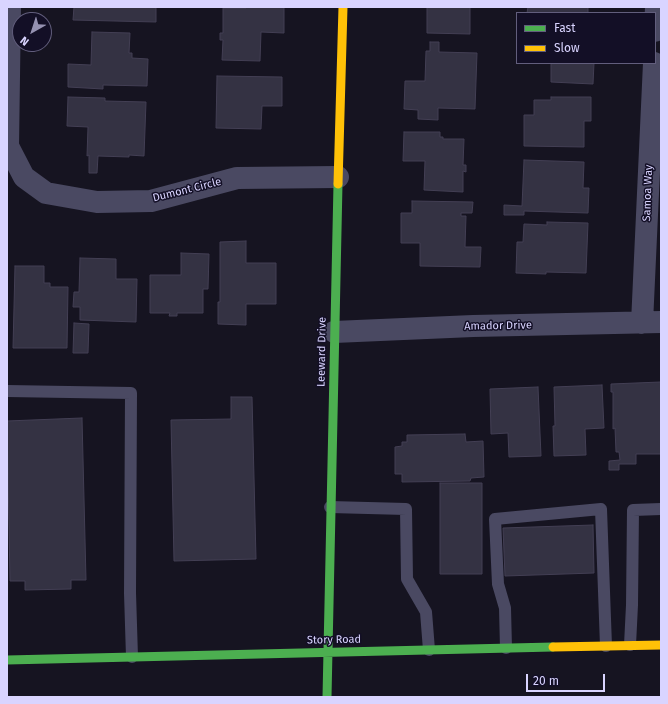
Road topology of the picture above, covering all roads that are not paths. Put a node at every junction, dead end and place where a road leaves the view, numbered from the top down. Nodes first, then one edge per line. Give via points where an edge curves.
1 (10, 7) edge
2 (343, 7) edge
3 (654, 64) edge
4 (338, 177) junction
5 (652, 323) edge
6 (334, 332) junction
7 (7, 391) edge
8 (330, 508) junction
9 (661, 509) edge
10 (630, 645) junction
11 (661, 645) edge
12 (606, 646) junction
13 (506, 648) junction
14 (429, 650) junction
15 (328, 653) junction
16 (132, 657) junction
17 (7, 660) edge
18 (327, 697) edge

1 - 4 street, Dumont Circle via 8,146 24,177 46,193 97,202 151,200 237,178
2 - 4 street, Leeward Drive
3 - 5 street, Samoa Way
4 - 6 street, Leeward Drive
5 - 6 street, Amador Drive via 474,326
6 - 8 street, Leeward Drive
7 - 16 lane via 131,393
8 - 14 lane via 406,509 407,579 426,612
8 - 15 street, Leeward Drive
9 - 10 lane via 633,510
10 - 11 street, Story Road
10 - 12 street, Story Road
12 - 13 street, Story Road
12 - 13 lane via 601,509 495,519 498,584 505,608
13 - 14 street, Story Road
14 - 15 street, Story Road
15 - 16 street, Story Road
15 - 18 street, Leeward Drive
16 - 17 street, Story Road

